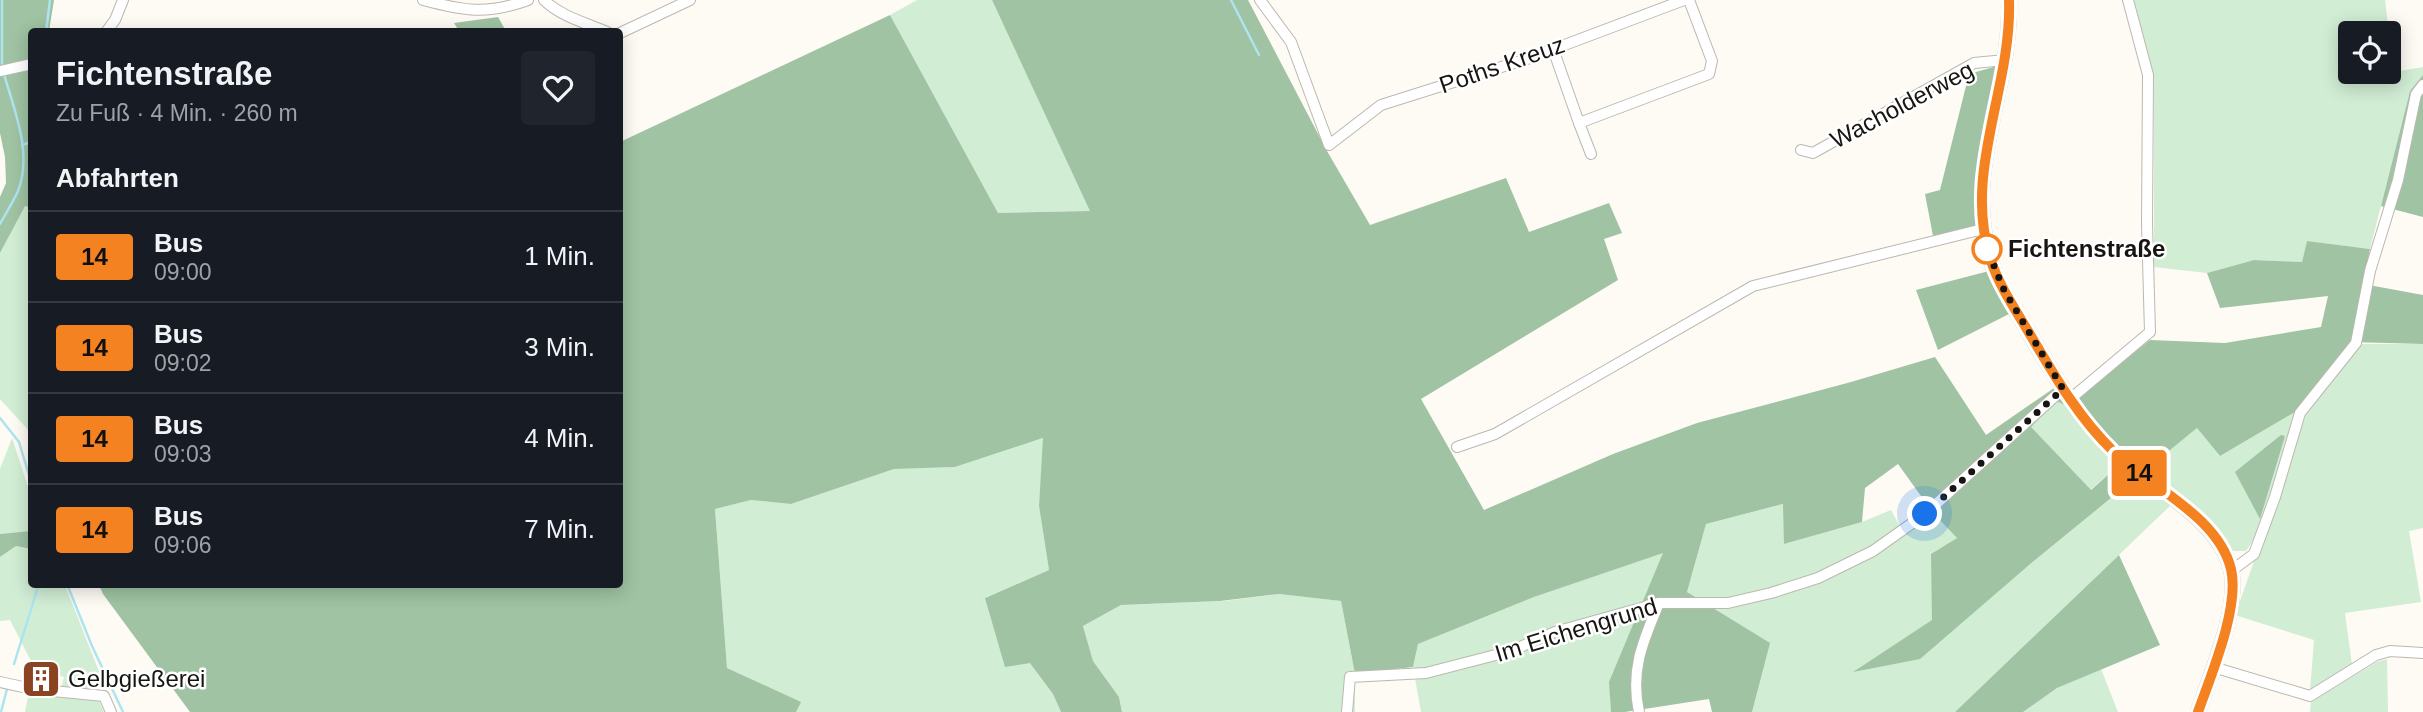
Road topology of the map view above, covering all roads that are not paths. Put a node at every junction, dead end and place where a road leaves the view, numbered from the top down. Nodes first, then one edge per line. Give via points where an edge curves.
1 (123, 0) edge
2 (423, 0) edge
3 (528, 0) edge
4 (544, 0) edge
5 (690, 0) edge
6 (1260, 0) edge
7 (1686, 0) edge
8 (2009, 0) edge
9 (2128, 0) edge
10 (109, 28) edge
11 (598, 28) edge
12 (623, 32) edge
13 (1553, 49) junction
14 (2005, 60) junction
15 (28, 65) edge
16 (3, 71) edge
17 (2423, 85) edge
18 (1579, 123) junction
19 (1801, 149) dead end
20 (1591, 154) dead end
21 (1983, 229) junction
22 (2066, 395) junction
23 (1458, 447) dead end
24 (2231, 571) junction
25 (1659, 603) junction
26 (2423, 653) edge
27 (2213, 667) junction
28 (0, 682) edge
29 (111, 712) edge
30 (1347, 712) edge
31 (1639, 712) edge
32 (2198, 712) edge

1 - 10 street
2 - 3 street via 483,11
4 - 11 street
5 - 12 street
6 - 13 street, Poths Kreuz via 1291,43 1329,145 1381,105
7 - 13 street, Poths Kreuz
7 - 18 street via 1712,61 1709,74
8 - 14 street
9 - 22 street, Im Eichengrund via 2148,75 2151,332
13 - 18 street
14 - 19 street, Wacholderweg via 1974,64 1813,153
14 - 21 street via 1981,180
15 - 16 street
17 - 24 street via 2416,94 2398,180 2370,271 2356,343 2300,413 2254,554
18 - 20 street
21 - 22 street via 2004,290
21 - 23 street via 1753,286 1495,434
22 - 24 street via 2113,451 2206,526
22 - 25 street, Im Eichengrund via 1874,551 1818,578 1771,593 1728,603
24 - 27 street via 2230,608
25 - 30 street, Im Eichengrund via 1437,670 1350,677
25 - 31 street via 1634,675
26 - 27 street via 2376,655 2310,696
27 - 32 street
28 - 29 street via 104,696

